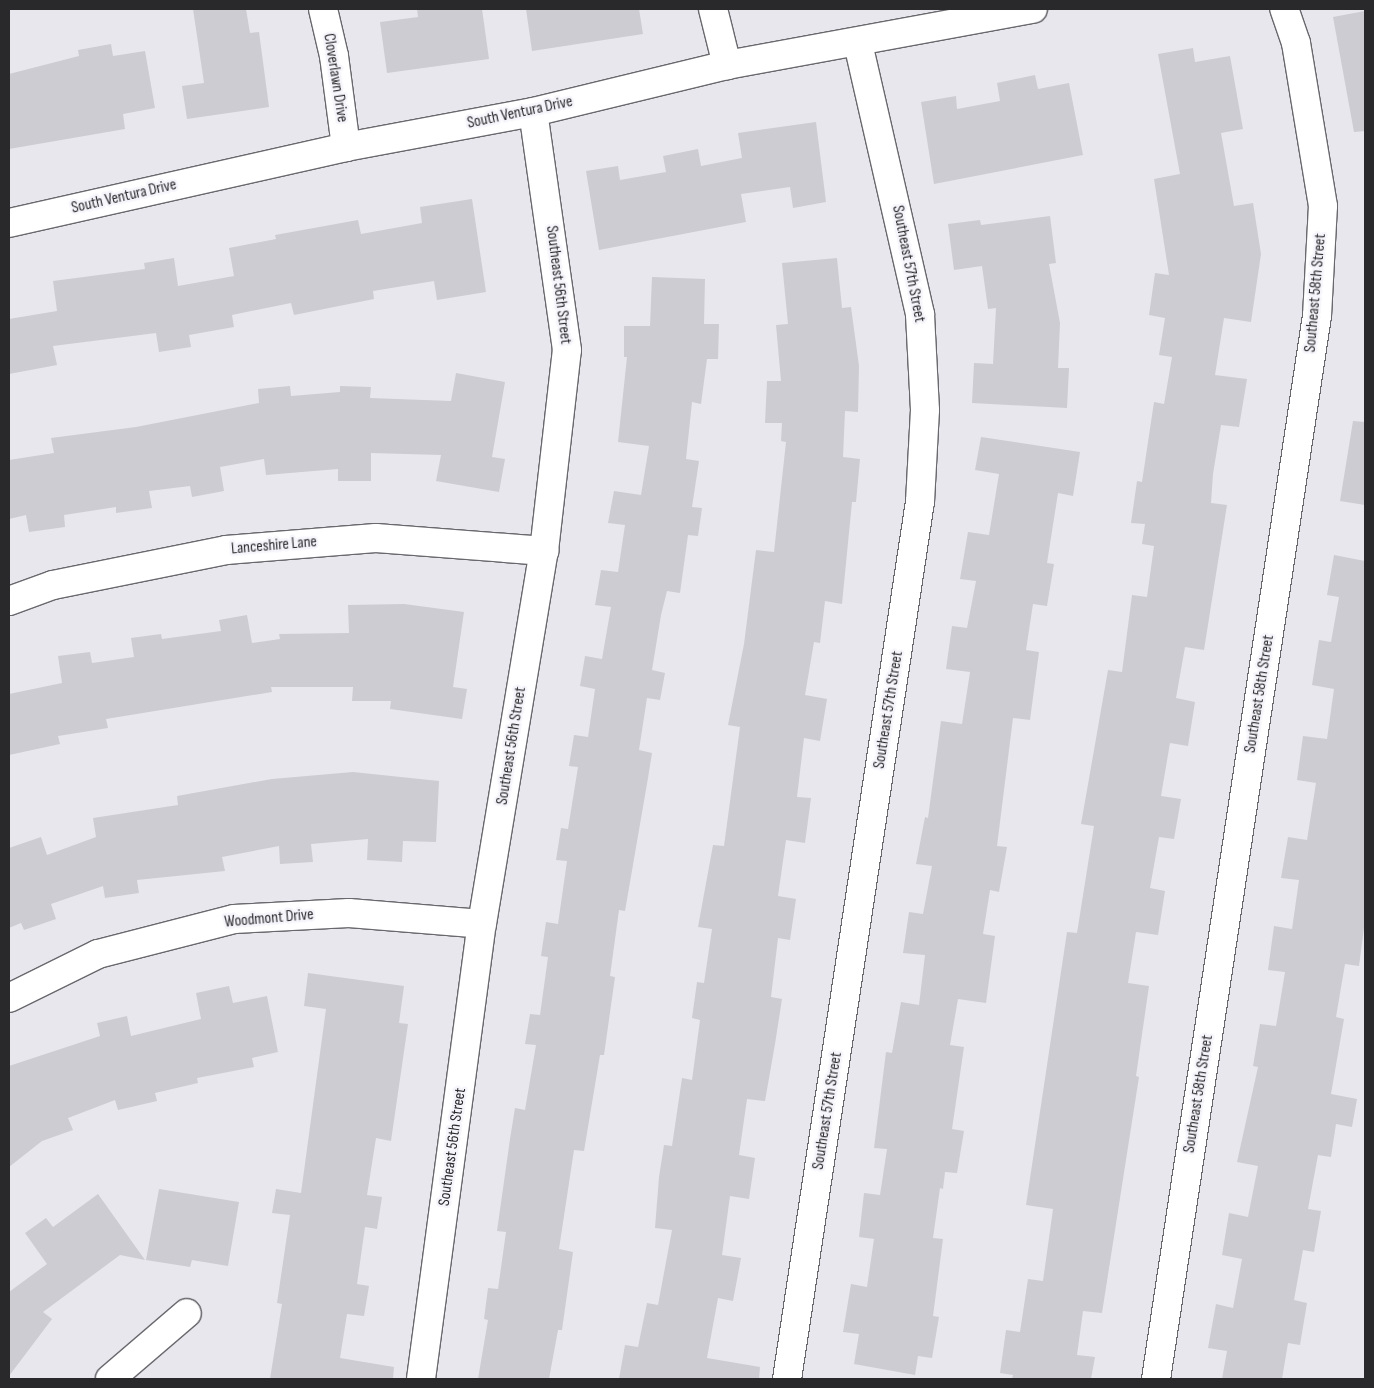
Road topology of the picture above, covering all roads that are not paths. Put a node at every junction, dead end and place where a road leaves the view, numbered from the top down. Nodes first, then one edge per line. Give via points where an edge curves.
1 (323, 9) edge
2 (713, 9) edge
3 (1033, 9) edge
4 (1284, 9) edge
5 (858, 43) junction
6 (726, 65) junction
7 (533, 112) junction
8 (346, 147) junction
9 (9, 223) edge
10 (544, 551) junction
11 (9, 601) edge
12 (482, 924) junction
13 (9, 998) edge
14 (187, 1313) dead end
15 (110, 1379) edge
16 (421, 1379) edge
17 (787, 1379) edge
18 (1156, 1379) edge

1 - 8 street, Cloverlawn Drive via 334,56
2 - 6 street
3 - 5 street, South Ventura Drive
4 - 18 street, Southeast 58th Street via 1296,43 1322,206 1317,316
5 - 6 street, South Ventura Drive
5 - 17 street, Southeast 57th Street via 920,314 925,410 921,492
6 - 7 street, South Ventura Drive
7 - 8 street, South Ventura Drive
7 - 10 street, Southeast 56th Street via 567,350
8 - 9 street, South Ventura Drive
10 - 11 street, Lanceshire Lane via 376,538 226,550 53,585
10 - 12 street, Southeast 56th Street
12 - 13 street, Woodmont Drive via 349,913 234,919 98,954
12 - 16 street, Southeast 56th Street
14 - 15 street

